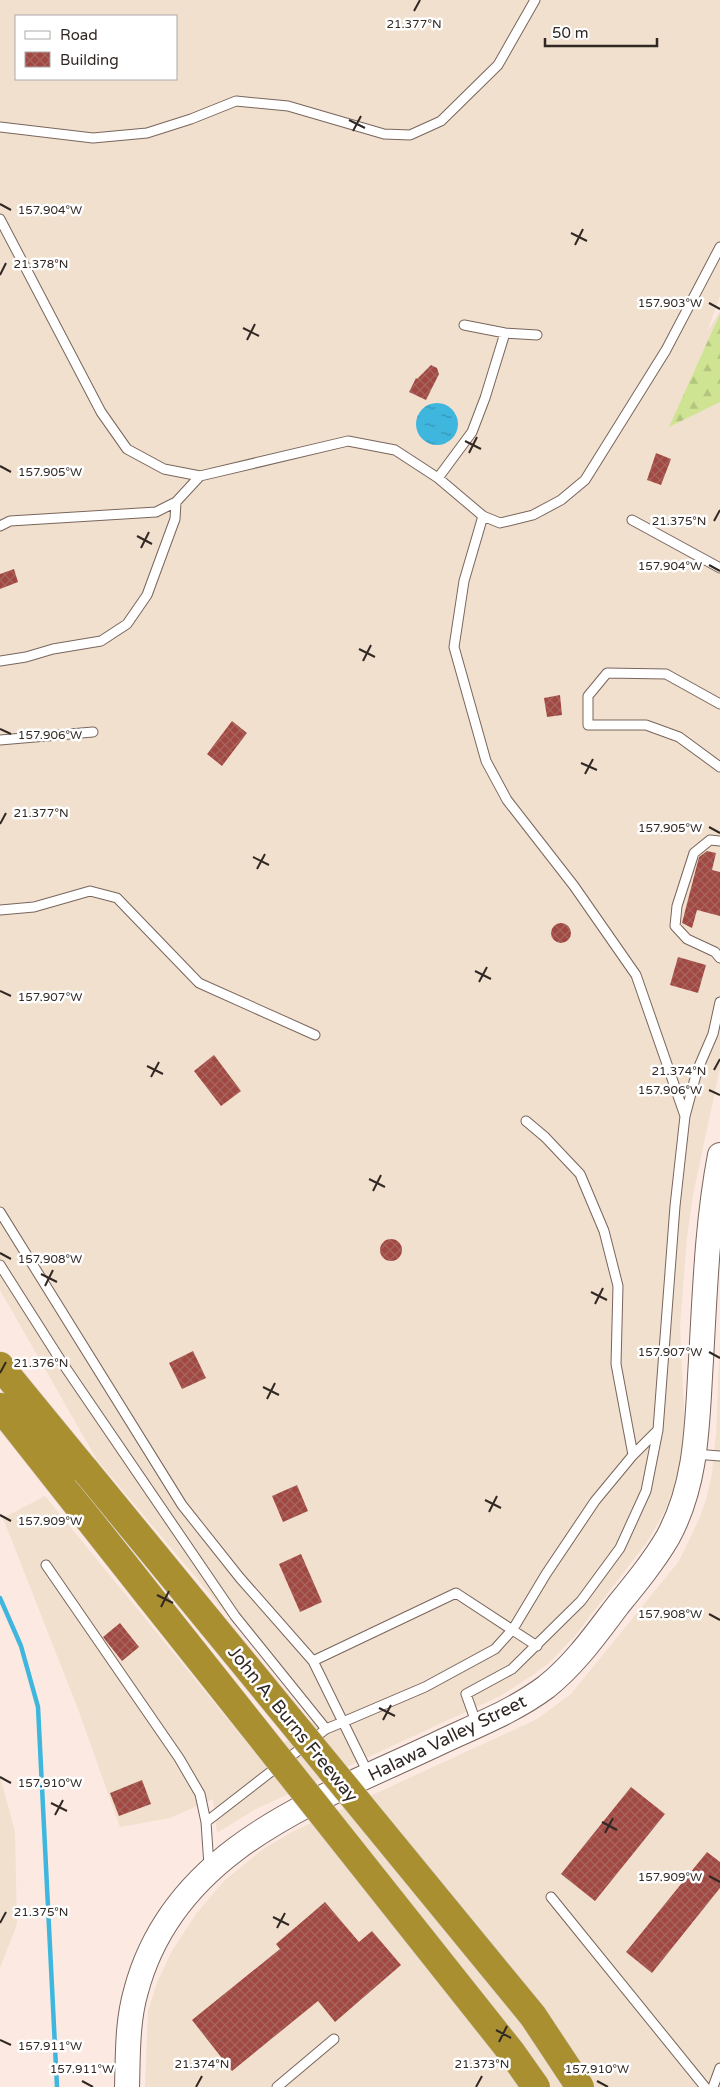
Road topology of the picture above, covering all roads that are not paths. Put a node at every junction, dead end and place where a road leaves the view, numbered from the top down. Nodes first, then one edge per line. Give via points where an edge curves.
1 (535, 0) edge
2 (0, 127) edge
3 (0, 219) edge
4 (720, 247) edge
5 (464, 325) dead end
6 (505, 333) junction
7 (537, 335) dead end
8 (200, 476) junction
9 (438, 478) junction
10 (176, 502) junction
11 (483, 516) junction
12 (632, 520) dead end
13 (0, 526) edge
14 (720, 568) edge
15 (0, 661) edge
16 (720, 704) edge
17 (93, 732) dead end
18 (0, 740) edge
19 (720, 767) edge
20 (720, 841) edge
21 (0, 910) edge
22 (720, 958) edge
23 (720, 1002) edge
24 (315, 1035) dead end
25 (685, 1116) junction
26 (526, 1121) dead end
27 (720, 1155) edge
28 (0, 1212) edge
29 (0, 1264) edge
30 (0, 1366) edge
31 (0, 1407) edge
32 (658, 1430) junction
33 (694, 1454) junction
34 (633, 1455) junction
35 (720, 1456) edge
36 (46, 1566) dead end
37 (513, 1629) junction
38 (537, 1646) junction
39 (313, 1662) junction
40 (343, 1722) junction
41 (477, 1726) junction
42 (326, 1729) junction
43 (370, 1776) junction
44 (206, 1822) junction
45 (209, 1872) junction
46 (551, 1897) dead end
47 (334, 2040) dead end
48 (720, 2068) edge
49 (127, 2087) edge
50 (277, 2087) edge
51 (536, 2087) edge
52 (580, 2087) edge
53 (705, 2087) edge
54 (713, 2087) edge

1 - 2 lane via 498,65 442,121 410,135 384,134 288,106 236,101 148,133 93,138
3 - 8 lane via 101,412 127,449 164,469
4 - 11 lane via 666,350 584,480 561,500 532,515 500,523
5 - 6 lane
6 - 7 lane
6 - 9 lane via 472,432
8 - 9 lane via 348,441 395,450
8 - 10 lane
9 - 11 lane
10 - 13 lane via 156,512 10,521
10 - 15 lane via 175,519 147,595 127,624 101,641
11 - 25 lane via 464,581 454,647 486,762 507,800 574,886 636,975
12 - 14 lane
16 - 19 lane via 666,674 607,673 588,696 588,725 646,725 679,737
17 - 18 lane
20 - 22 lane via 710,840 694,853 677,906 675,926 687,939 715,952
21 - 24 lane via 34,907 90,891 117,898 199,983
23 - 25 lane
25 - 32 lane
26 - 34 lane via 580,1174 604,1231 618,1286 616,1364
27 - 33 street, Halawa Valley Street via 710,1214
28 - 39 lane via 182,1505
29 - 42 lane via 234,1616
30 - 52 highway, John A. Burns Freeway, bridge via 533,2016
31 - 51 highway, John A. Burns Freeway, bridge
32 - 34 lane
32 - 38 lane via 646,1491 620,1548 581,1601
33 - 35 lane
33 - 41 street, Halawa Valley Street via 686,1498 668,1536 649,1566 588,1644 546,1686
34 - 37 lane via 595,1501
36 - 44 lane via 180,1758 200,1794
37 - 38 lane
37 - 39 lane via 456,1592
37 - 40 lane via 495,1649 478,1659 425,1687
38 - 41 lane via 512,1669 466,1694
39 - 40 lane
40 - 42 lane
40 - 43 lane
41 - 43 street, Halawa Valley Street
42 - 44 lane
43 - 45 street, Halawa Valley Street via 284,1816 229,1853
44 - 45 lane
45 - 49 street, Halawa Valley Street via 166,1923 144,1967 132,2009
46 - 53 lane
47 - 50 lane
48 - 54 lane

